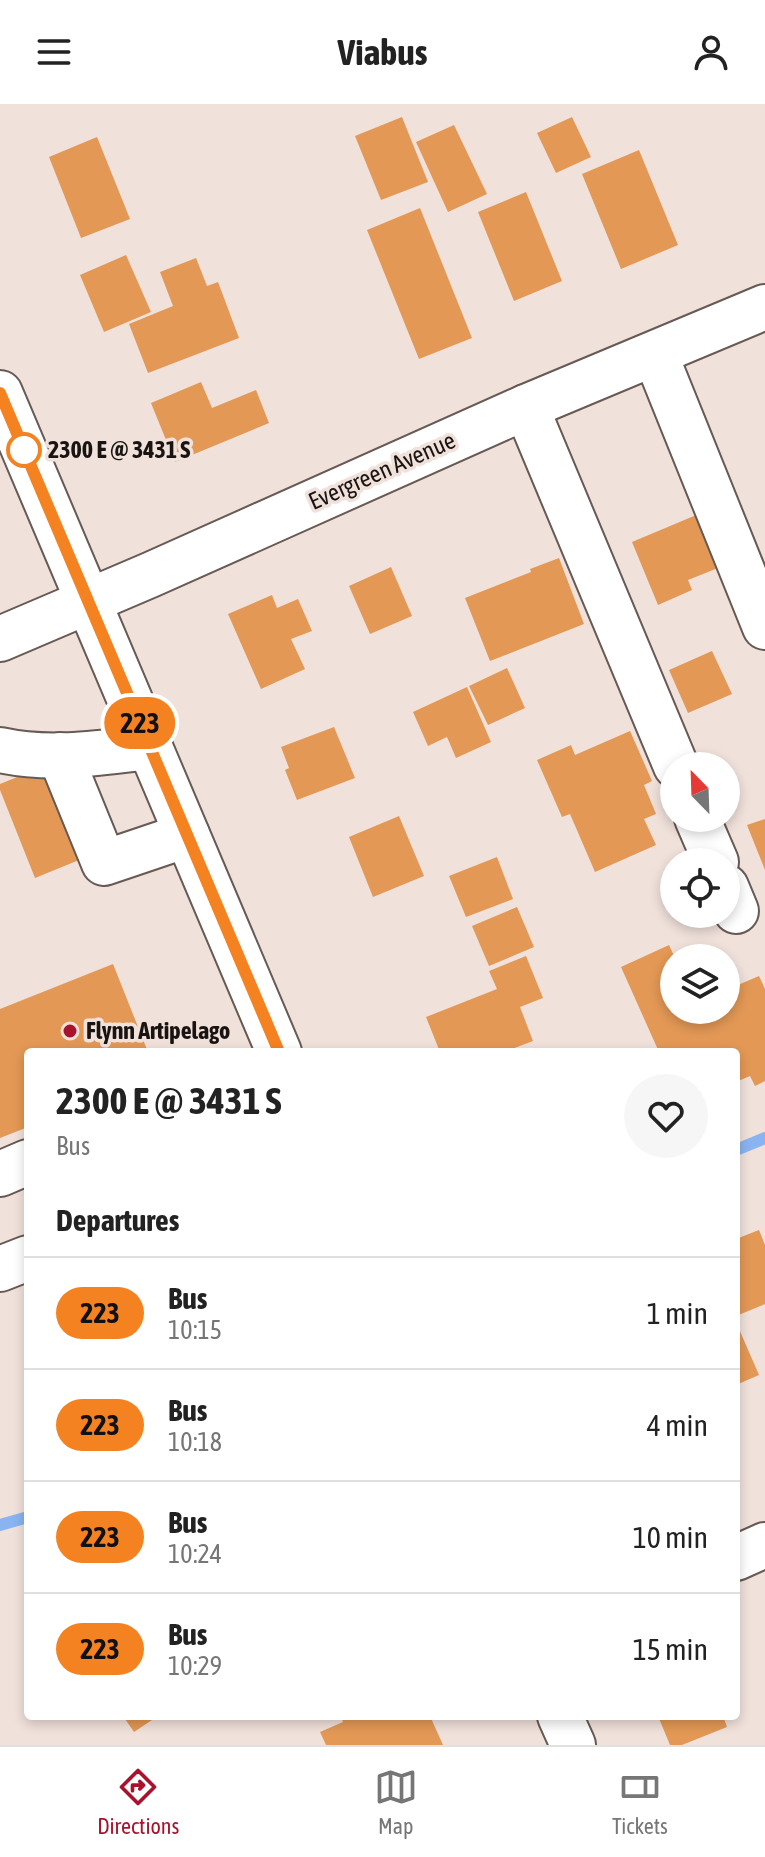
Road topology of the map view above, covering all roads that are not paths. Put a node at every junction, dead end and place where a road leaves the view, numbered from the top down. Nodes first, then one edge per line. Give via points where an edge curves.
1 (765, 307) edge
2 (655, 354) junction
3 (0, 393) edge
4 (526, 407) junction
5 (89, 601) junction
6 (765, 627) edge
7 (0, 639) edge
8 (150, 747) junction
9 (0, 750) edge
10 (670, 752) edge
11 (60, 755) junction
12 (187, 835) junction
13 (277, 1048) edge
14 (24, 1164) edge
15 (0, 1174) edge
16 (24, 1260) edge
17 (0, 1269) edge
18 (765, 1545) edge
19 (740, 1556) edge
20 (562, 1720) edge
21 (573, 1745) edge

1 - 2 street, Evergreen Avenue
2 - 4 street, Evergreen Avenue
2 - 6 street
3 - 5 street
4 - 5 street, Evergreen Avenue
4 - 10 street
5 - 7 street, Evergreen Avenue
5 - 8 street
8 - 11 street
8 - 12 street
9 - 11 street
11 - 12 street via 104,863
12 - 13 street
14 - 15 street
16 - 17 street
18 - 19 street
20 - 21 street

